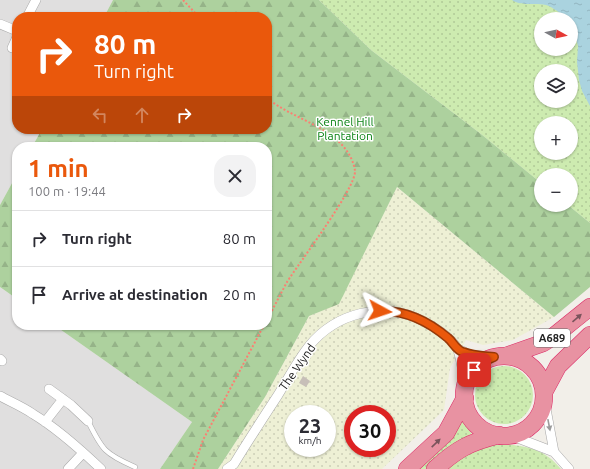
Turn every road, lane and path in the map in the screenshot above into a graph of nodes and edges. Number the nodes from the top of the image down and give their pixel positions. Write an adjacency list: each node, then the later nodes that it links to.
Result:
1 (36, 0): 3 (street)
2 (183, 0): 4 (path)
3 (30, 12)
4 (194, 12)
5 (0, 24): 6 (street)
6 (12, 29)
7 (272, 101): 9 (path)
8 (590, 306): 13 (highway, A689, one-way to 8)
9 (272, 311)
10 (261, 330): 27 (path)
11 (590, 335): 16 (highway, A689)
12 (458, 349): 13 (street, The Wynd); 15 (street); 28 (street, The Wynd)
13 (500, 357): 15 (highway); 16 (highway)
14 (49, 389): 18 (street)
15 (465, 395): 21 (highway); 29 (highway, one-way to 15)
16 (544, 395): 21 (highway); 22 (street, one-way to 22)
17 (0, 396): 20 (street)
18 (62, 399): 19 (street); 20 (street)
19 (88, 421): 24 (lane)
20 (45, 422): 23 (street)
21 (504, 435): 22 (street); 30 (highway)
22 (554, 452): 31 (street)
23 (84, 453): 25 (street); 26 (street)
24 (135, 467)
25 (68, 469)
26 (101, 469)
27 (193, 469)
28 (227, 469)
29 (407, 469)
30 (435, 469)
31 (569, 469)

